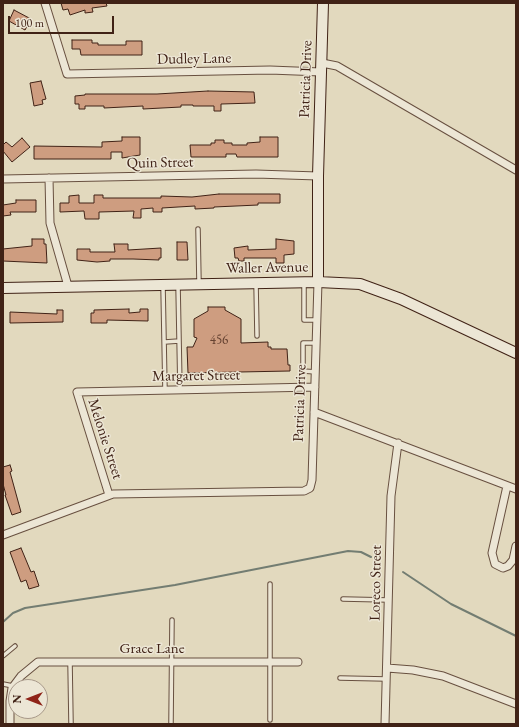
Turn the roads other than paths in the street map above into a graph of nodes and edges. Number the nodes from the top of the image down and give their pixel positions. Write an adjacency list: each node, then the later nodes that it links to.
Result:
1 (45, 3): 3 (street, Dudley Lane)
2 (323, 3): 3 (street, Patricia Drive)
3 (322, 68): 4 (street, Dudley Lane); 5 (street, Patricia Drive)
4 (516, 170)
5 (318, 176): 6 (street, Quin Street); 10 (street, Patricia Drive)
6 (49, 178): 7 (street, Quin Street); 15 (street)
7 (3, 180)
8 (198, 229): 14 (lane)
9 (304, 282): 10 (street, Waller Avenue); 11 (street, Waller Avenue); 17 (lane)
10 (318, 282): 17 (street, Patricia Drive); 22 (street, Waller Avenue)
11 (256, 283): 14 (street, Waller Avenue); 18 (lane)
12 (163, 284): 13 (street, Waller Avenue); 15 (street, Waller Avenue); 20 (lane)
13 (178, 284): 14 (street, Waller Avenue); 19 (lane)
14 (199, 284)
15 (68, 286): 16 (street, Waller Avenue)
16 (3, 288)
17 (317, 320): 21 (street, Patricia Drive)
18 (257, 336)
19 (179, 341): 20 (lane); 26 (lane)
20 (164, 342): 25 (lane)
21 (316, 343): 23 (street, Patricia Drive); 23 (lane)
22 (516, 353)
23 (316, 372): 24 (street, Patricia Drive)
24 (315, 387): 26 (street, Margaret Street); 28 (street, Patricia Drive)
25 (166, 390): 26 (street, Margaret Street); 27 (street, Margaret Street)
26 (180, 390)
27 (77, 392): 32 (street, Melonie Street)
28 (314, 412): 29 (street); 32 (street, Patricia Drive)
29 (398, 443): 30 (street); 37 (street, Loreco Street)
30 (507, 486): 31 (street); 34 (street)
31 (516, 489)
32 (109, 495): 33 (street, Patricia Drive)
33 (3, 534)
34 (516, 546)
35 (270, 584): 43 (lane)
36 (343, 598): 37 (lane)
37 (388, 600): 45 (street, Loreco Street)
38 (172, 620): 42 (lane)
39 (15, 646): 40 (lane)
40 (3, 656)
41 (70, 661): 42 (street, Grace Lane); 47 (street, Grace Lane); 51 (lane)
42 (171, 662): 43 (street, Grace Lane); 52 (lane)
43 (270, 662): 44 (street, Grace Lane); 50 (lane)
44 (298, 662)
45 (386, 668): 48 (street, Loreco Street); 49 (street)
46 (340, 678): 48 (lane)
47 (19, 679)
48 (386, 679): 53 (street, Loreco Street)
49 (516, 704)
50 (270, 720)
51 (71, 723)
52 (171, 723)
53 (385, 724)

